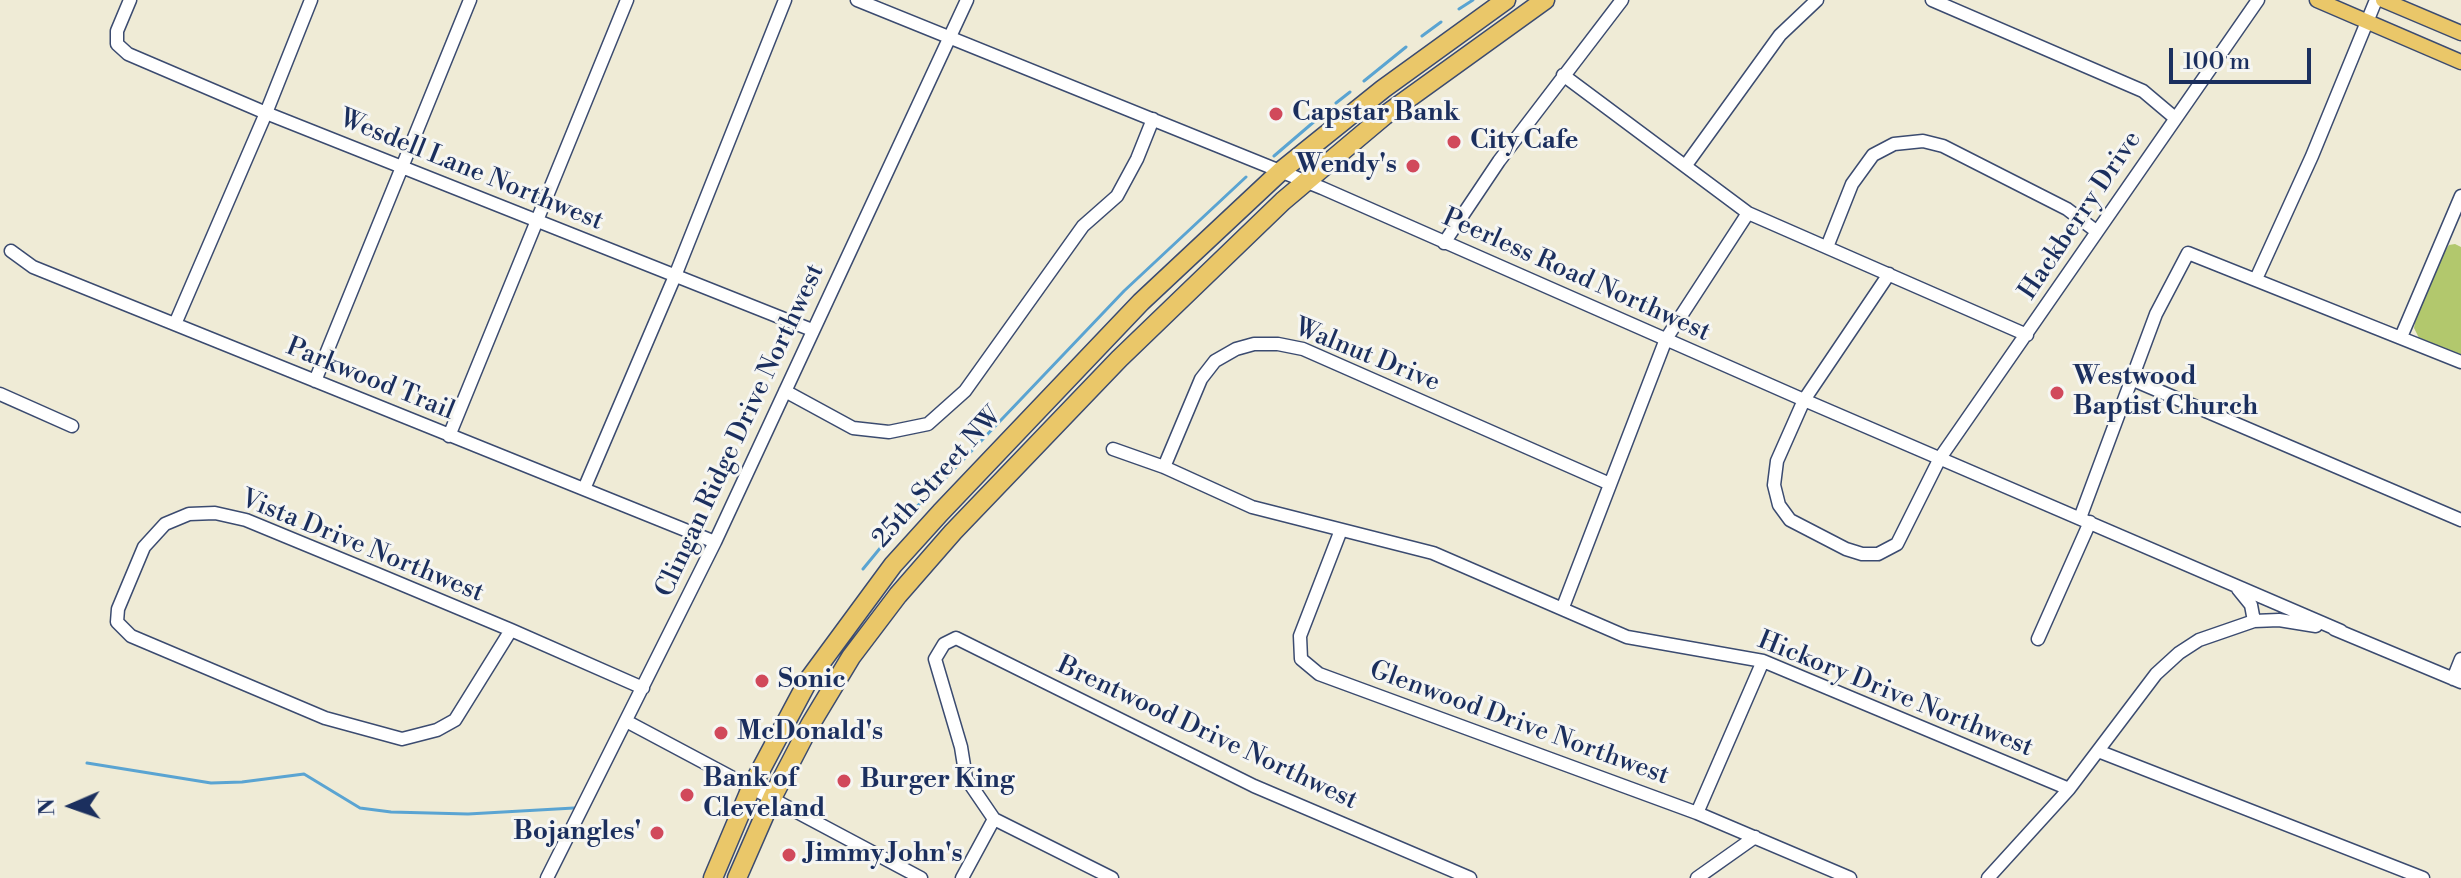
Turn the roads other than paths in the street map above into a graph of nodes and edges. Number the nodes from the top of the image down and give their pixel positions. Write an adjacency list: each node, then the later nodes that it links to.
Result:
1 (130, 0): 22 (street, Wesdell Lane Northwest)
2 (311, 0): 22 (street)
3 (470, 0): 26 (street)
4 (627, 0): 31 (street)
5 (785, 0): 37 (street)
6 (857, 0): 19 (street, Peerless Road Northwest)
7 (967, 0): 19 (street, Clingan Ridge Drive Northwest)
8 (1506, 0): 27 (highway, 25th Street NW)
9 (1545, 0): 28 (highway, 25th Street NW)
10 (1622, 0): 21 (street)
11 (1817, 0): 25 (street)
12 (1932, 0): 23 (street)
13 (2258, 0): 23 (street, Hackberry Drive)
14 (2317, 0): 17 (main road)
15 (2376, 0): 17 (street)
16 (2383, 0): 18 (main road)
17 (2367, 21): 20 (main road); 38 (street)
18 (2461, 33)
19 (948, 37): 24 (street, Peerless Road Northwest); 40 (street, Clingan Ridge Drive Northwest)
20 (2461, 62)
21 (1563, 75): 25 (street); 33 (street)
22 (266, 113): 26 (street, Wesdell Lane Northwest); 39 (street)
23 (2175, 118): 32 (street, Hackberry Drive)
24 (1153, 119): 27 (street, Peerless Road Northwest); 47 (street)
25 (1686, 165): 30 (street)
26 (404, 167): 31 (street, Wesdell Lane Northwest); 46 (street)
27 (1281, 171): 28 (street, Peerless Road Northwest); 74 (highway, 25th Street NW)
28 (1307, 182): 33 (street, Peerless Road Northwest); 76 (highway, 25th Street NW)
29 (2461, 196): 42 (street)
30 (1748, 213): 34 (street); 43 (street)
31 (538, 221): 37 (street, Wesdell Lane Northwest); 51 (street)
32 (2096, 231): 34 (street); 41 (street, Hackberry Drive)
33 (1444, 243): 43 (street, Peerless Road Northwest)
34 (1827, 247): 36 (street)
35 (11, 251): 39 (street, Parkwood Trail)
36 (1889, 274): 41 (street); 49 (street, Hackberry Drive)
37 (675, 276): 40 (street, Wesdell Lane Northwest); 56 (street)
38 (2256, 279): 42 (street); 45 (street)
39 (175, 324): 46 (street, Parkwood Trail)
40 (812, 330): 47 (street, Clingan Ridge Drive Northwest)
41 (2027, 335): 53 (street, Hackberry Drive)
42 (2401, 337): 44 (street)
43 (1666, 339): 49 (street, Peerless Road Northwest); 55 (street)
44 (2461, 362)
45 (2131, 379): 57 (street); 58 (street)
46 (315, 381): 51 (street, Parkwood Trail)
47 (785, 391): 60 (street, Clingan Ridge Drive Northwest)
48 (0, 394): 50 (street)
49 (1804, 400): 53 (street, Peerless Road Northwest); 53 (street, Hackberry Drive)
50 (72, 426)
51 (449, 436): 56 (street, Parkwood Trail)
52 (1113, 449): 54 (street, Hickory Drive Northwest)
53 (1940, 458): 57 (street, Peerless Road Northwest)
54 (1164, 467): 55 (street, Walnut Drive); 59 (street, Hickory Drive Northwest)
55 (1610, 484): 63 (street)
56 (584, 489): 60 (street, Parkwood Trail)
57 (2085, 520): 61 (street, Peerless Road Northwest); 67 (street)
58 (2461, 520)
59 (1341, 530): 63 (street, Hickory Drive Northwest); 77 (street, Glenwood Drive Northwest)
60 (715, 542): 71 (street, Clingan Ridge Drive Northwest)
61 (2234, 585): 62 (street, Peerless Road Northwest); 64 (street)
62 (2261, 596): 64 (street); 66 (street, Peerless Road Northwest)
63 (1563, 607): 69 (street, Hickory Drive Northwest)
64 (2254, 621): 66 (street); 73 (street)
65 (511, 630): 65 (street, Vista Drive Northwest); 71 (street, Vista Drive Northwest)
66 (2341, 631): 70 (street)
67 (2038, 639)
68 (2461, 659): 70 (street)
69 (1763, 661): 75 (street, Hickory Drive Northwest); 77 (street)
70 (2457, 680)
71 (643, 688): 72 (street, Clingan Ridge Drive Northwest)
72 (626, 721): 74 (street); 80 (street, Clingan Ridge Drive Northwest)
73 (2098, 751): 75 (street); 90 (street)
74 (751, 788): 76 (street); 81 (highway, 25th Street NW)
75 (2069, 789): 89 (street)
76 (772, 798): 82 (highway, 25th Street NW); 83 (street)
77 (1697, 813): 79 (street, Glenwood Drive Northwest)
78 (994, 819): 84 (street); 85 (street); 86 (street, Brentwood Drive Northwest)
79 (1755, 837): 87 (street); 88 (street, Glenwood Drive Northwest)
80 (547, 878)
81 (713, 878)
82 (737, 878)
83 (921, 878)
84 (962, 878)
85 (1112, 878)
86 (1470, 878)
87 (1697, 878)
88 (1850, 878)
89 (1988, 878)
90 (2423, 878)

